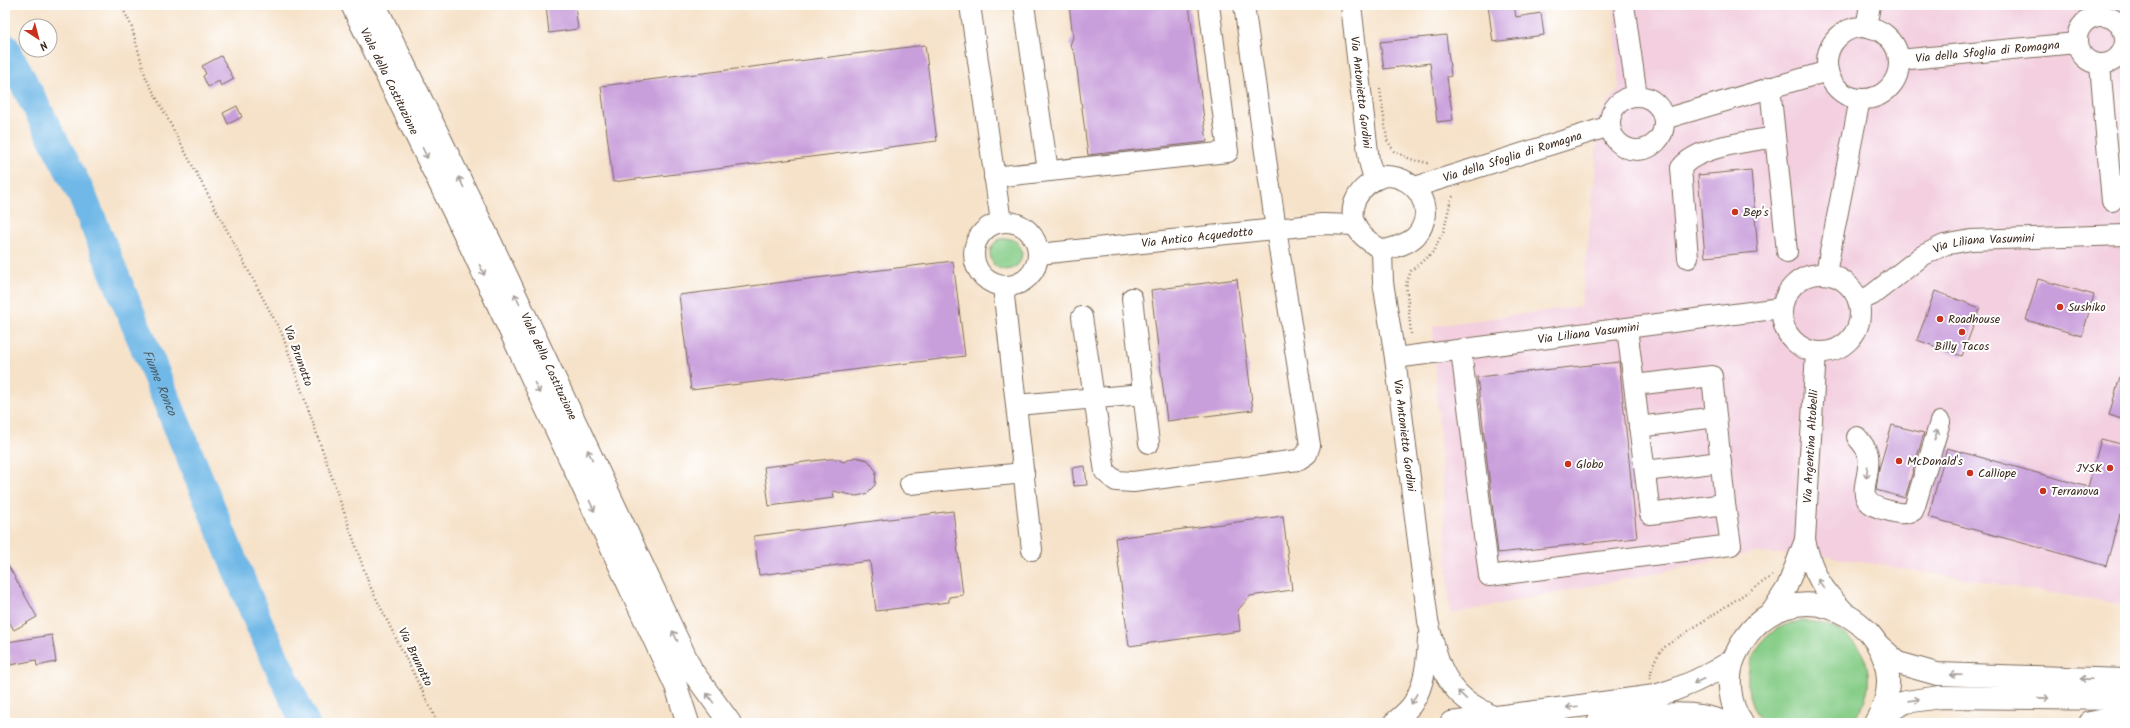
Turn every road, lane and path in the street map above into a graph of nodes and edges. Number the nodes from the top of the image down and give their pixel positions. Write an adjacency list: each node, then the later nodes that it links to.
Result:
1 (121, 5): 73 (path, Via Brunotto)
2 (352, 5): 74 (main road, Viale della Costituzione, one-way to 74)
3 (375, 5): 75 (main road, Viale della Costituzione, one-way to 3)
4 (970, 5): 25 (street)
5 (1024, 5): 24 (street)
6 (1209, 5): 24 (street)
7 (1244, 5): 31 (street)
8 (1351, 5): 26 (street, Via Antonietta Gordini)
9 (1624, 5): 19 (street)
10 (1870, 5): 12 (street)
11 (2102, 10): 13 (street); 14 (street)
12 (1866, 28): 15 (street); 17 (street)
13 (2125, 36): 16 (street)
14 (2076, 43): 15 (street, Via della Sfoglia di Romagna); 16 (street)
15 (1899, 60): 20 (street)
16 (2100, 65): 28 (street)
17 (1828, 71): 18 (street); 20 (street)
18 (1770, 88): 21 (street); 23 (street)
19 (1637, 96): 21 (street); 22 (street)
20 (1860, 99): 37 (street)
21 (1664, 119): 22 (street)
22 (1610, 126): 27 (street, Via della Sfoglia di Romagna)
23 (1775, 137): 34 (street); 36 (street)
24 (1048, 171): 25 (street)
25 (994, 177): 29 (street)
26 (1374, 179): 27 (street); 30 (street)
27 (1415, 186): 33 (street)
28 (2112, 201)
29 (1001, 222): 35 (street); 38 (street)
30 (1356, 225): 31 (street, Via Antico Acquedotto); 33 (street)
31 (1276, 229): 35 (street, Via Antico Acquedotto); 49 (street)
32 (2125, 235): 40 (street, Via Liliana Vasumini)
33 (1382, 250): 46 (street, Via Antonietta Gordini)
34 (1787, 252)
35 (1039, 254): 38 (street)
36 (1688, 258)
37 (1826, 273): 40 (street); 41 (street)
38 (1003, 287): 50 (street)
39 (1132, 298): 48 (street)
40 (1859, 301): 45 (street)
41 (1781, 308): 43 (street, Via Liliana Vasumini); 45 (street)
42 (1082, 317): 49 (street)
43 (1627, 328): 44 (street, Via Liliana Vasumini); 47 (street)
44 (1461, 350): 46 (street, Via Liliana Vasumini); 60 (street)
45 (1816, 352): 61 (street, Via Argentina Altobelli)
46 (1395, 358): 65 (street, Via Antonietta Gordini)
47 (1634, 385): 51 (street); 53 (street)
48 (1143, 394): 49 (street); 55 (street)
49 (1094, 398): 50 (street)
50 (1016, 405): 58 (street)
51 (1716, 417): 53 (street); 56 (street)
52 (1940, 422): 54 (street, one-way to 52)
53 (1639, 427): 57 (street)
54 (1857, 437)
55 (1149, 442)
56 (1721, 462): 57 (street); 60 (street)
57 (1645, 471): 60 (street)
58 (1024, 474): 59 (street); 62 (street)
59 (910, 484)
60 (1725, 504)
61 (1805, 540): 63 (street, Via Argentina Altobelli, one-way to 61); 64 (street, Via Argentina Altobelli)
62 (1032, 550)
63 (1846, 613): 64 (main road); 66 (main road)
64 (1770, 614): 67 (main road)
65 (1428, 621): 71 (street, Via Antonietta Gordini, one-way to 65); 76 (street, Via Antonietta Gordini, one-way to 76)
66 (1878, 645): 68 (main road, one-way to 66); 72 (main road)
67 (1732, 661): 71 (main road, one-way to 71); 80 (main road)
68 (2125, 680)
69 (2125, 699): 72 (main road, one-way to 69)
70 (2125, 716): 81 (main road)
71 (1494, 717): 77 (main road)
72 (1877, 720)
73 (438, 723)
74 (688, 723)
75 (730, 723)
76 (1394, 723)
77 (1451, 723)
78 (1598, 723): 79 (main road)
79 (1725, 723)
80 (1742, 723)
81 (2090, 723)

